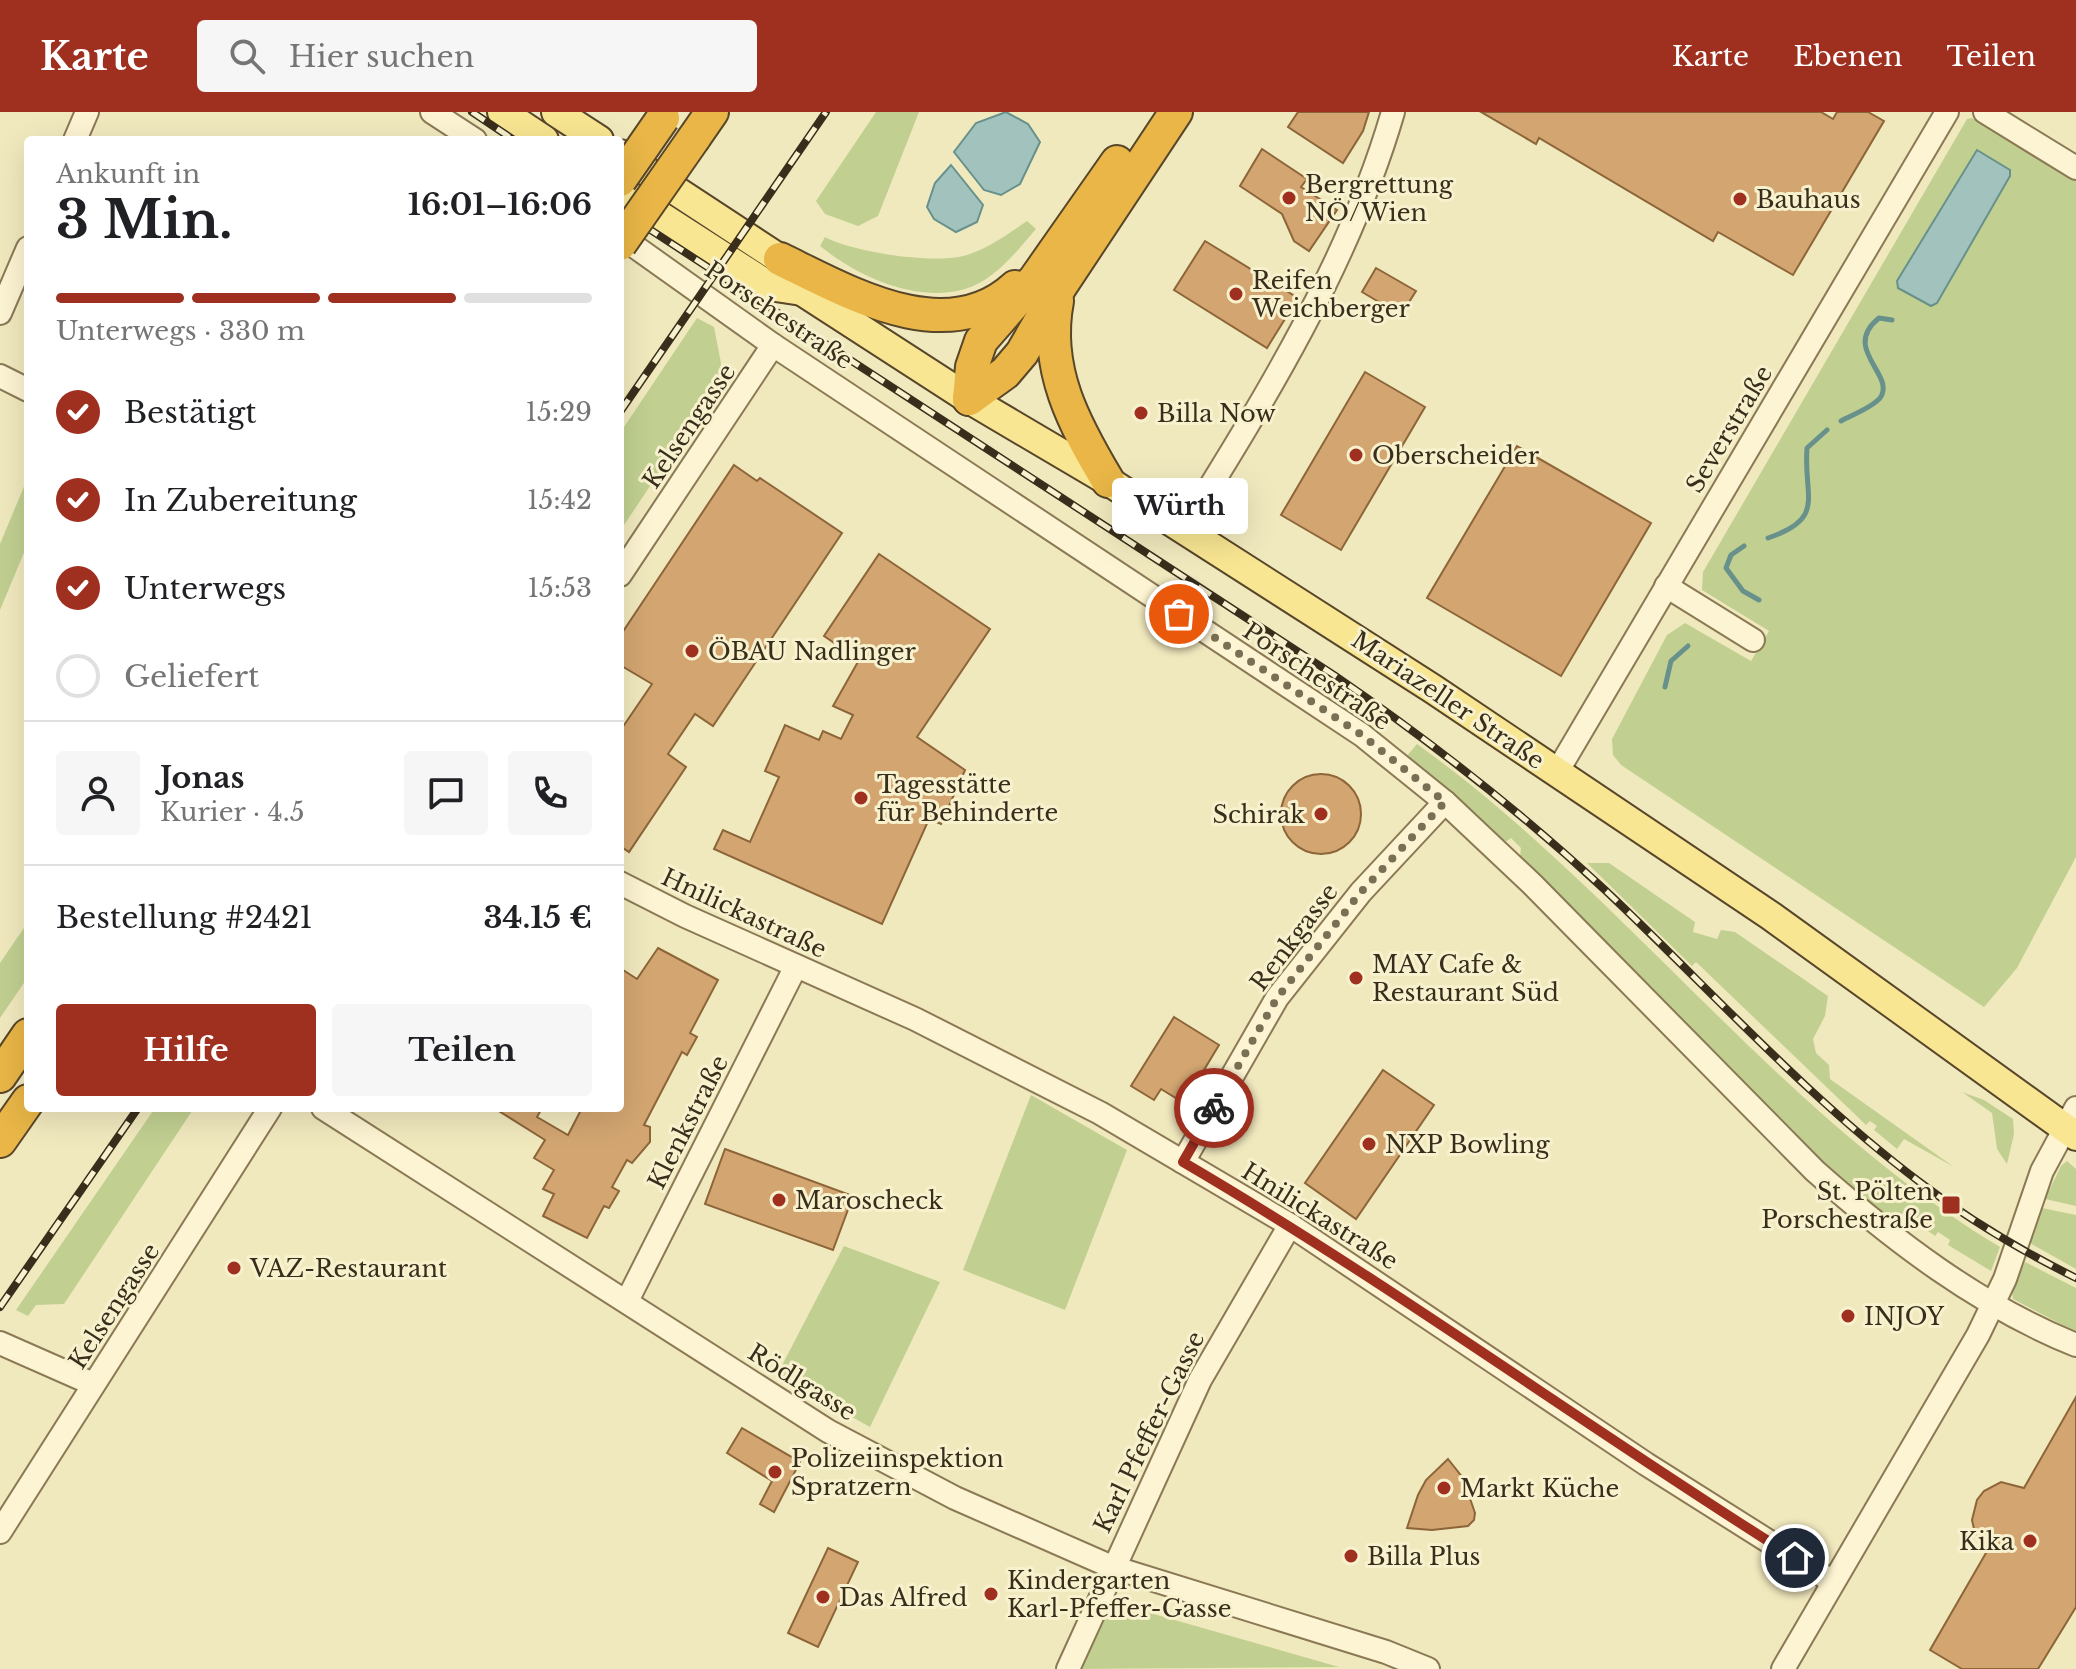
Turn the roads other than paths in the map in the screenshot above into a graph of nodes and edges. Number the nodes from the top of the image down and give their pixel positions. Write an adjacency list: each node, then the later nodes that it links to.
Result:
1 (87, 112): 12 (street)
2 (432, 112): 13 (street)
3 (502, 112): 14 (main road)
4 (556, 112): 15 (main road)
5 (712, 112): 20 (highway, bridge)
6 (1153, 112): 22 (highway)
7 (1176, 112): 25 (highway)
8 (1393, 112): 33 (street)
9 (1947, 112): 35 (street, Severstraße)
10 (1985, 112): 17 (street)
11 (665, 115): 18 (highway, bridge)
12 (77, 136)
13 (469, 136)
14 (538, 136)
15 (593, 136)
16 (624, 157): 24 (main road, Mariazeller Straße)
17 (2076, 168)
18 (624, 174)
19 (624, 193): 26 (main road, Mariazeller Straße)
20 (624, 238)
21 (624, 239): 28 (street, Porschestraße)
22 (1055, 249): 24 (highway); 31 (highway)
23 (24, 257): 27 (street)
24 (780, 259): 26 (main road, Mariazeller Straße)
25 (1060, 287): 31 (highway); 32 (highway)
26 (802, 291): 31 (main road, Mariazeller Straße)
27 (0, 313)
28 (773, 345): 34 (street, Kelsengasse); 38 (street, Porschestraße)
29 (0, 376): 30 (street)
30 (24, 388)
31 (969, 399): 32 (main road, Mariazeller Straße)
32 (1108, 481): 33 (main road, Mariazeller Straße)
33 (1184, 529): 37 (main road, Mariazeller Straße)
34 (624, 569)
35 (1666, 586): 36 (street); 37 (street, Severstraße)
36 (1753, 640)
37 (1557, 772): 46 (main road, Mariazeller Straße)
38 (1445, 802): 48 (street, Renkgasse); 51 (street, Porschestraße)
39 (624, 885): 40 (street, Hnilickastraße)
40 (796, 966): 48 (street, Hnilickastraße); 50 (street, Klenkstraße)
41 (24, 1041): 42 (highway)
42 (0, 1076)
43 (24, 1107): 47 (highway)
44 (267, 1112): 54 (street, Kelsengasse)
45 (329, 1112): 50 (street, Rödlgasse)
46 (2072, 1123): 51 (street)
47 (0, 1141)
48 (1183, 1162): 49 (street, Hnilickastraße)
49 (1290, 1225): 56 (street, Karl Pfeffer-Gasse); 57 (street, Hnilickastraße)
50 (627, 1301): 56 (street, Rödlgasse)
51 (1994, 1304): 53 (street, Porschestraße); 57 (street)
52 (0, 1343): 54 (street)
53 (2076, 1345)
54 (93, 1384): 55 (street, Kelsengasse)
55 (0, 1532)
56 (1112, 1567): 58 (street, Karl Pfeffer-Gasse); 59 (street, Rödlgasse)
57 (1833, 1582): 60 (street)
58 (1068, 1669)
59 (1428, 1669)
60 (1783, 1669)

